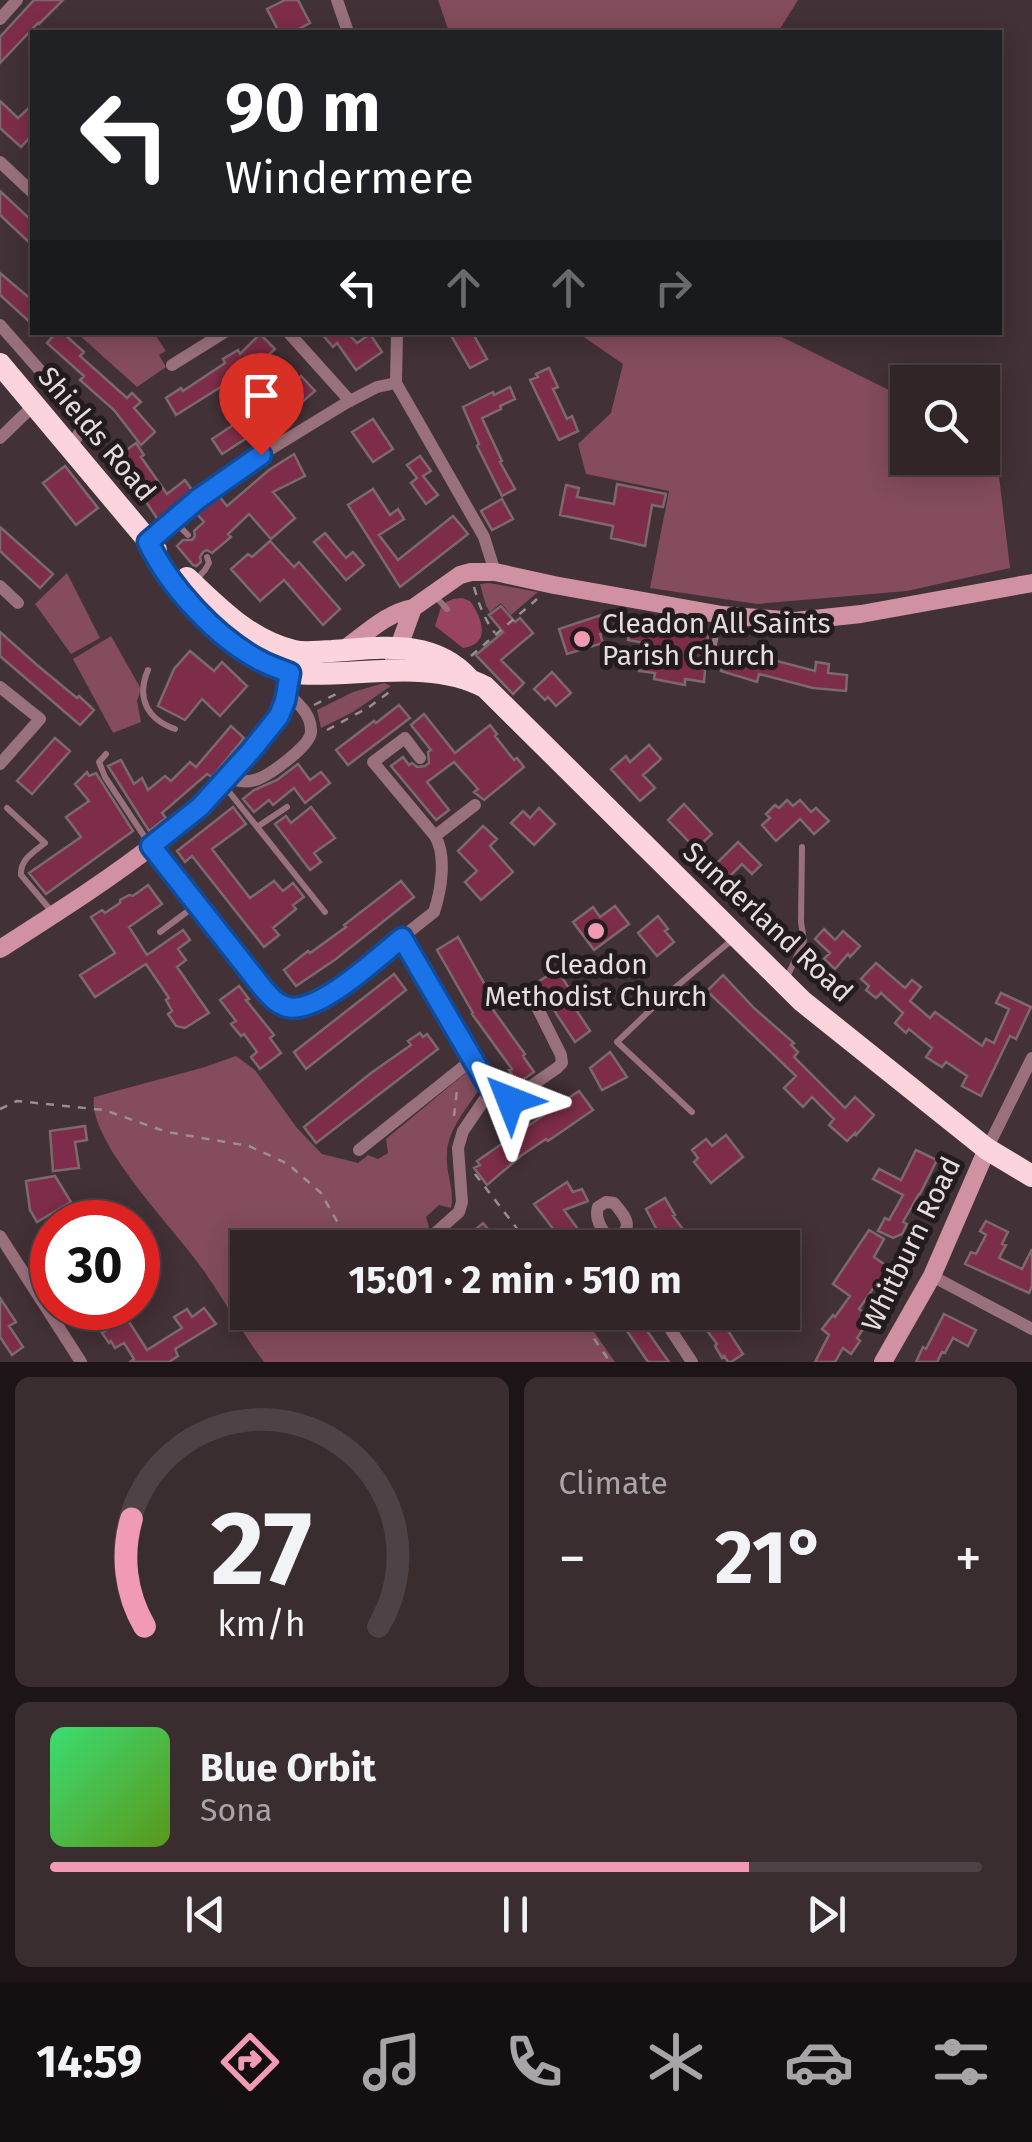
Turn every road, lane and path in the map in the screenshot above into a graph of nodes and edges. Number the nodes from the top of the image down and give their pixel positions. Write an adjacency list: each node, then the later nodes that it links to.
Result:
1 (18, 0): 3 (street)
2 (337, 0): 4 (street)
3 (0, 19)
4 (347, 30)
5 (0, 162): 7 (street)
6 (30, 170): 7 (street)
7 (20, 181): 8 (street)
8 (30, 190)
9 (0, 325): 19 (street)
10 (220, 335): 14 (street)
11 (291, 335): 16 (street)
12 (397, 335): 15 (street)
13 (0, 364): 17 (highway, Shields Road)
14 (172, 364)
15 (396, 384): 16 (street); 25 (street)
16 (350, 401): 20 (street)
17 (34, 405): 18 (street); 19 (highway, Shields Road)
18 (0, 438)
19 (70, 448): 22 (highway, Shields Road)
20 (173, 520): 21 (lane); 22 (street)
21 (188, 535)
22 (148, 542): 29 (highway, Shields Road)
23 (207, 557): 29 (lane)
24 (471, 572): 25 (street); 30 (street); 35 (path)
25 (495, 572): 27 (street)
26 (1032, 583): 34 (street)
27 (554, 585): 34 (street); 35 (path)
28 (0, 586): 31 (street)
29 (187, 588): 41 (highway, Shields Road)
30 (434, 594): 32 (street); 33 (lane)
31 (18, 603)
32 (413, 608): 36 (street); 37 (street)
33 (447, 608)
34 (722, 616): 38 (lane)
35 (496, 634): 42 (path)
36 (399, 646): 37 (highway, Shields Road); 40 (street); 42 (highway, Shields Road)
37 (343, 650): 41 (highway, Shields Road)
38 (712, 660)
39 (148, 670): 44 (lane)
40 (402, 671): 41 (highway, Shields Road); 42 (highway, Shields Road); 45 (path)
41 (292, 673): 45 (street); 49 (street)
42 (471, 678): 61 (highway, Sunderland Road)
43 (0, 687): 48 (street)
44 (174, 729)
45 (311, 734): 49 (street)
46 (106, 754): 55 (lane)
47 (420, 758): 54 (street)
48 (0, 764)
49 (224, 780): 53 (lane); 55 (street)
50 (476, 805): 54 (street)
51 (287, 807): 53 (lane)
52 (7, 808): 59 (lane)
53 (257, 827): 58 (lane)
54 (435, 836): 62 (street)
55 (151, 846): 57 (street); 59 (street)
56 (802, 847): 64 (lane)
57 (197, 904): 60 (lane); 62 (street)
58 (326, 912)
59 (56, 913): 63 (street)
60 (160, 932)
61 (736, 936): 64 (highway, Sunderland Road); 70 (lane)
62 (402, 938): 67 (street)
63 (0, 949)
64 (784, 982): 73 (highway, Sunderland Road)
65 (534, 1003): 68 (street)
66 (1032, 1058): 73 (street)
67 (467, 1064): 68 (street); 71 (street); 72 (path)
68 (491, 1090): 72 (street)
69 (0, 1109): 76 (path)
70 (692, 1112)
71 (369, 1148)
72 (459, 1149): 75 (street); 77 (path)
73 (987, 1149): 74 (highway, Sunderland Road); 79 (street, Whitburn Road)
74 (1032, 1176)
75 (437, 1226)
76 (342, 1230)
77 (519, 1230)
78 (0, 1236): 83 (street)
79 (932, 1276): 82 (street); 86 (street, Whitburn Road)
80 (588, 1330): 84 (path)
81 (671, 1330): 85 (street)
82 (1032, 1330)
83 (81, 1362)
84 (610, 1362)
85 (692, 1362)
86 (883, 1362)

